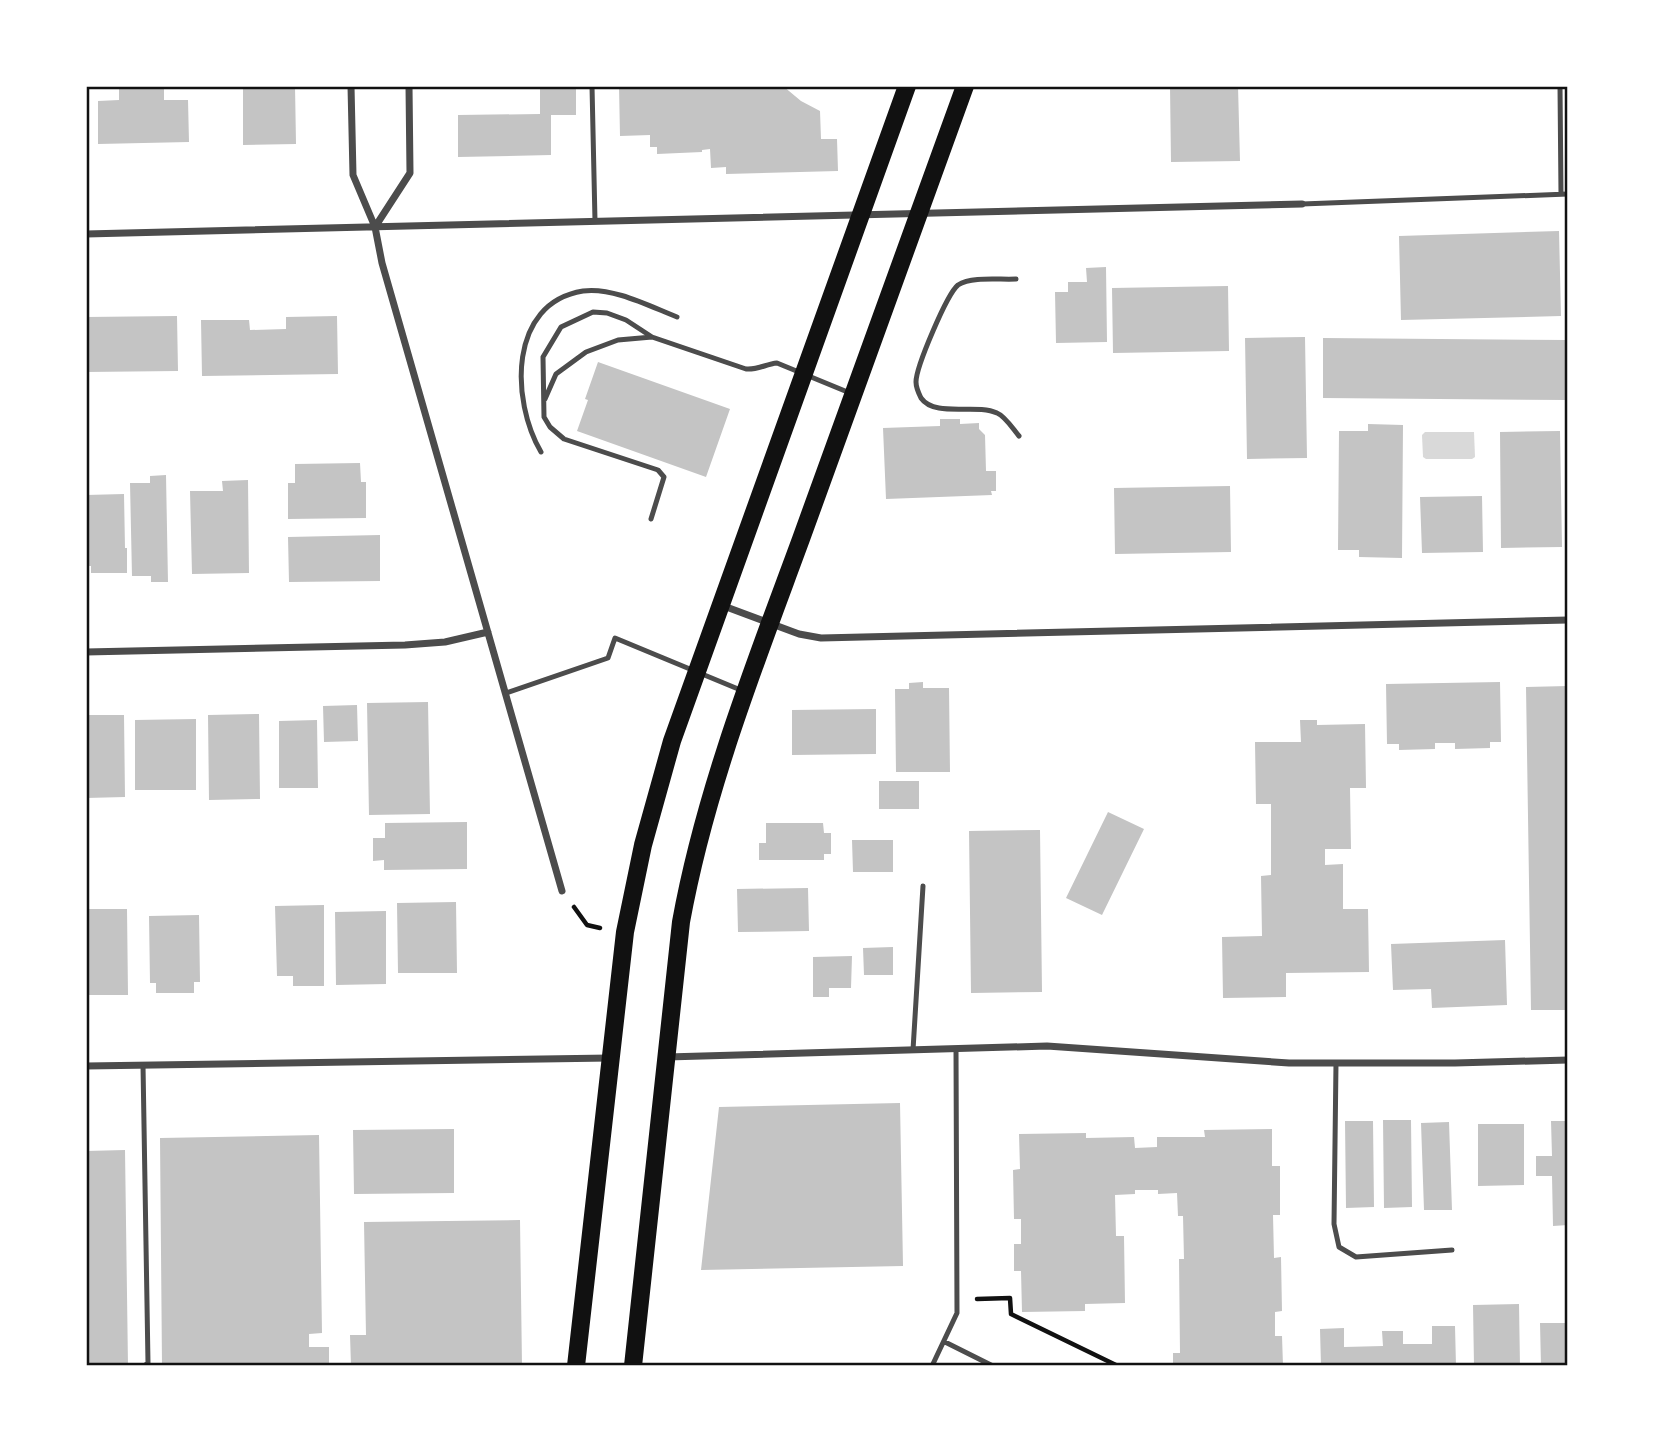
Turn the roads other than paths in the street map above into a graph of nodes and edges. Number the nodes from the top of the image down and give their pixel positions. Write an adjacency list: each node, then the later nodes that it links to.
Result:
1 (351, 86): 12 (street)
2 (409, 86): 12 (street)
3 (592, 86): 11 (lane)
4 (907, 86): 10 (main road)
5 (965, 86): 9 (main road)
6 (1560, 86): 7 (lane)
7 (1565, 194): 8 (lane)
8 (1302, 204): 9 (street)
9 (919, 213): 10 (street); 18 (main road)
10 (861, 215): 11 (street); 17 (main road)
11 (595, 221): 12 (street)
12 (375, 227): 13 (street); 26 (street)
13 (86, 233)
14 (1016, 279): 20 (lane)
15 (677, 317): 21 (lane)
16 (652, 337): 17 (lane); 19 (lane); 19 (lane)
17 (804, 374): 18 (lane); 23 (main road)
18 (854, 395): 25 (main road)
19 (543, 402): 22 (lane)
20 (1019, 436)
21 (541, 452)
22 (651, 519)
23 (721, 605): 25 (street); 28 (main road)
24 (1568, 620): 25 (street)
25 (770, 624): 29 (main road)
26 (488, 632): 27 (street); 30 (street)
27 (86, 652)
28 (697, 671): 29 (lane); 30 (lane); 36 (main road)
29 (746, 692): 35 (main road)
30 (506, 693): 32 (street)
31 (923, 886): 34 (lane)
32 (562, 891)
33 (956, 1049): 34 (street); 38 (street); 42 (lane)
34 (913, 1050): 35 (street)
35 (666, 1057): 45 (main road)
36 (610, 1058): 39 (street); 44 (main road)
37 (1568, 1060): 38 (street)
38 (1336, 1063): 41 (lane)
39 (143, 1065): 40 (street); 43 (lane)
40 (86, 1066)
41 (1452, 1250)
42 (945, 1342): 46 (lane); 47 (lane)
43 (144, 1366)
44 (576, 1366)
45 (633, 1366)
46 (932, 1366)
47 (993, 1366)

